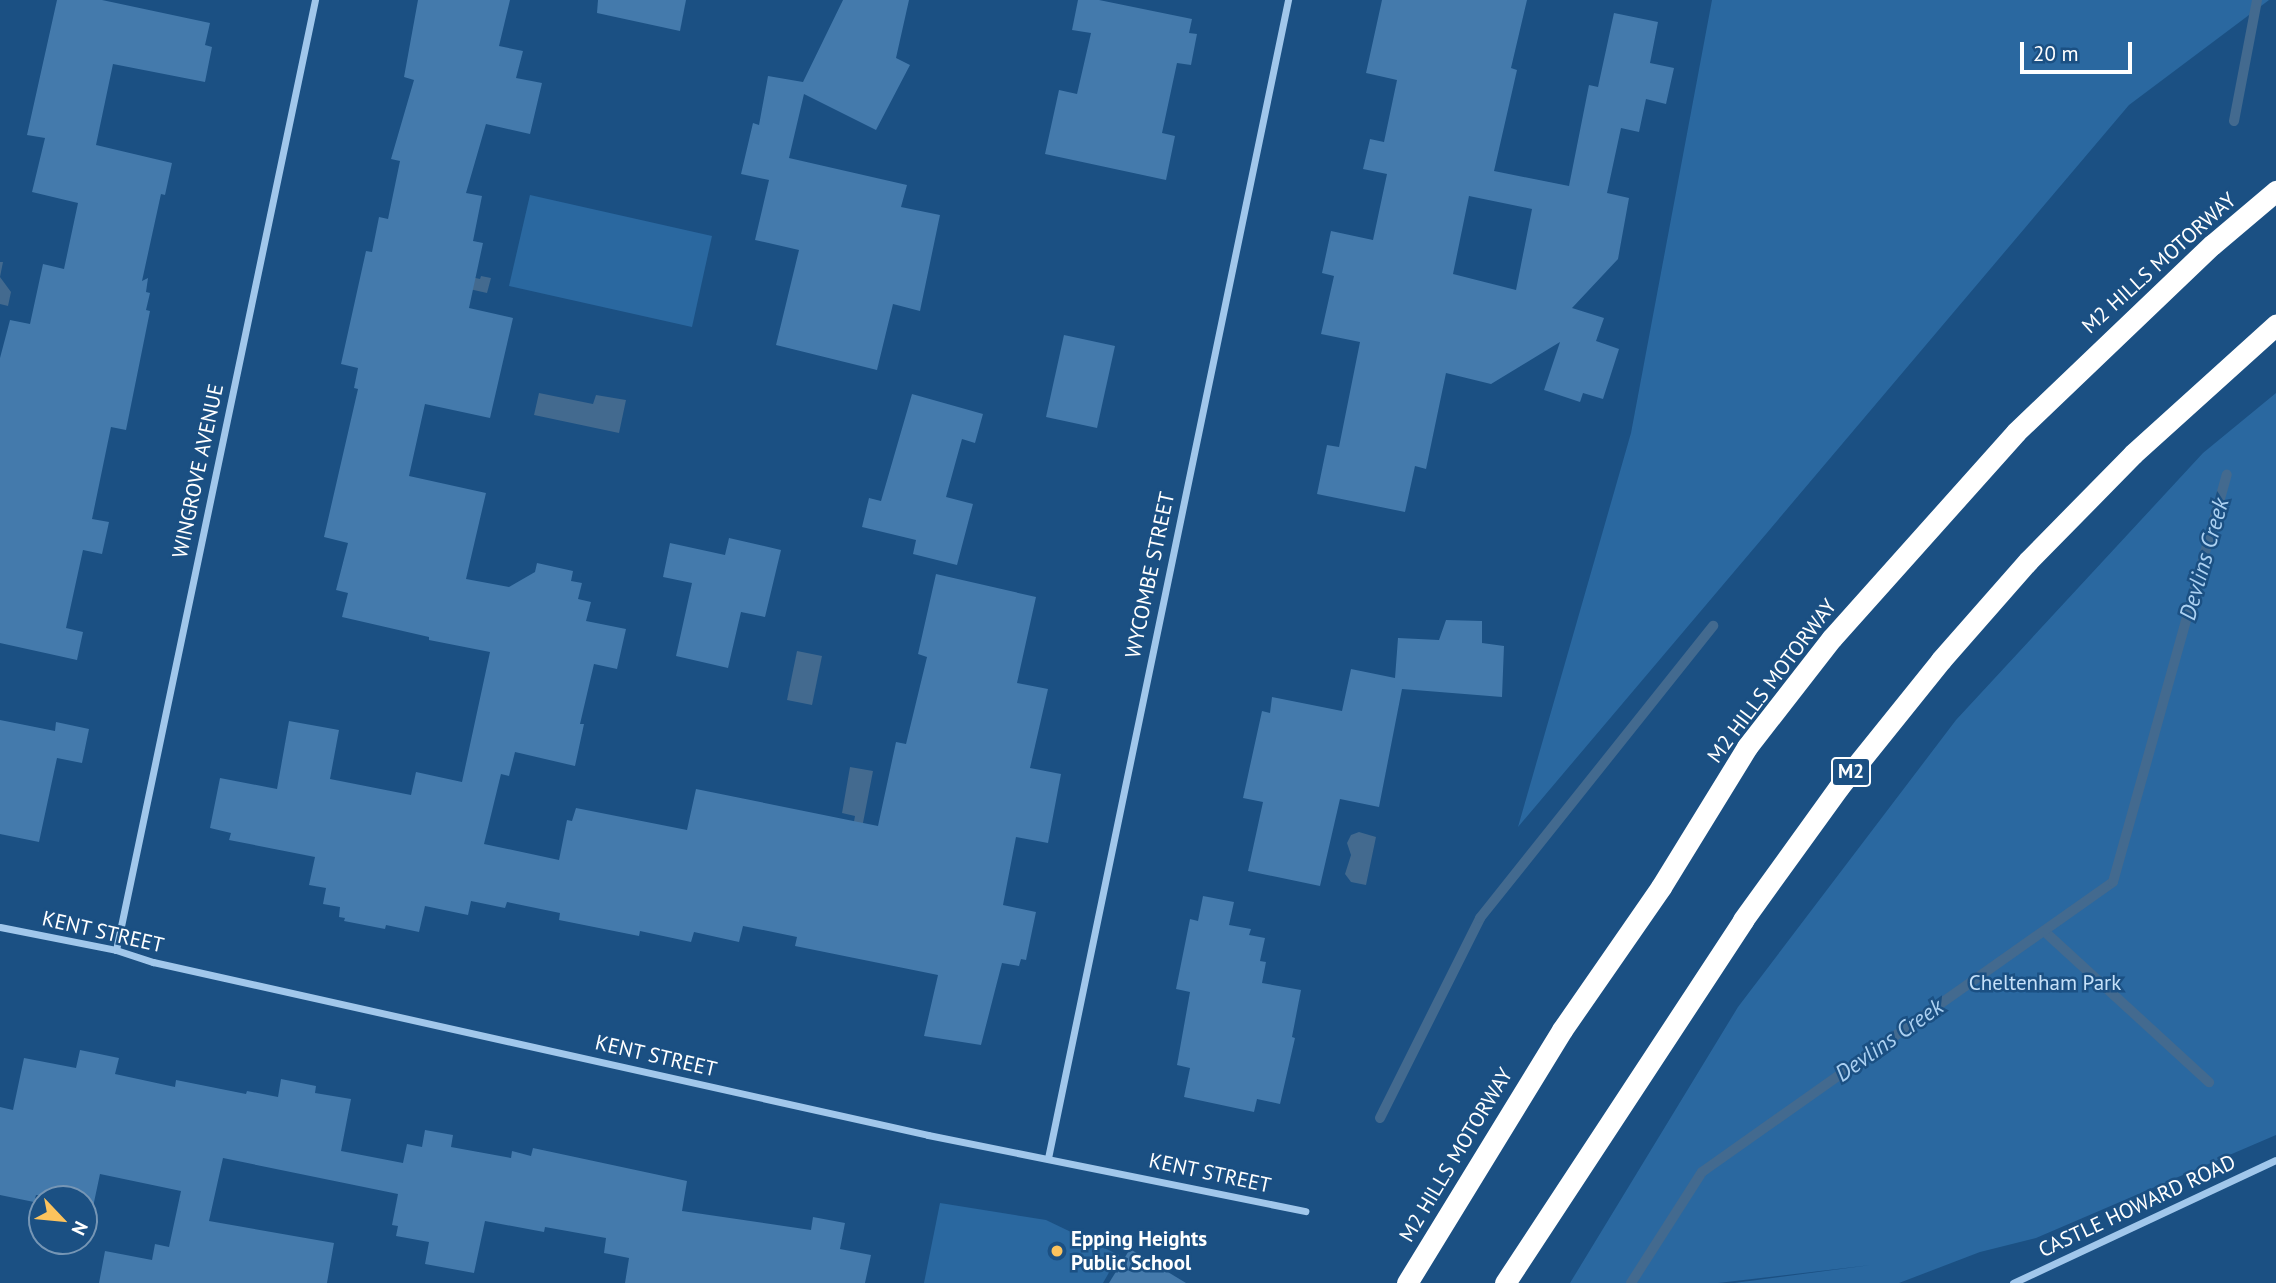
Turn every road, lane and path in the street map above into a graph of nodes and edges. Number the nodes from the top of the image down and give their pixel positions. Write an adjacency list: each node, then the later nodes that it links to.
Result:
1 (316, 0): 6 (street, WINGROVE AVENUE)
2 (1289, 0): 7 (street, WYCOMBE STREET)
3 (2276, 191): 10 (highway, M2 HILLS MOTORWAY)
4 (2276, 325): 11 (highway, M2)
5 (0, 927): 6 (street, KENT STREET)
6 (116, 950): 7 (street, KENT STREET)
7 (1048, 1158): 9 (street, KENT STREET)
8 (2276, 1160): 12 (street, CASTLE HOWARD ROAD)
9 (1305, 1211)
10 (1407, 1283)
11 (1505, 1283)
12 (2013, 1283)

